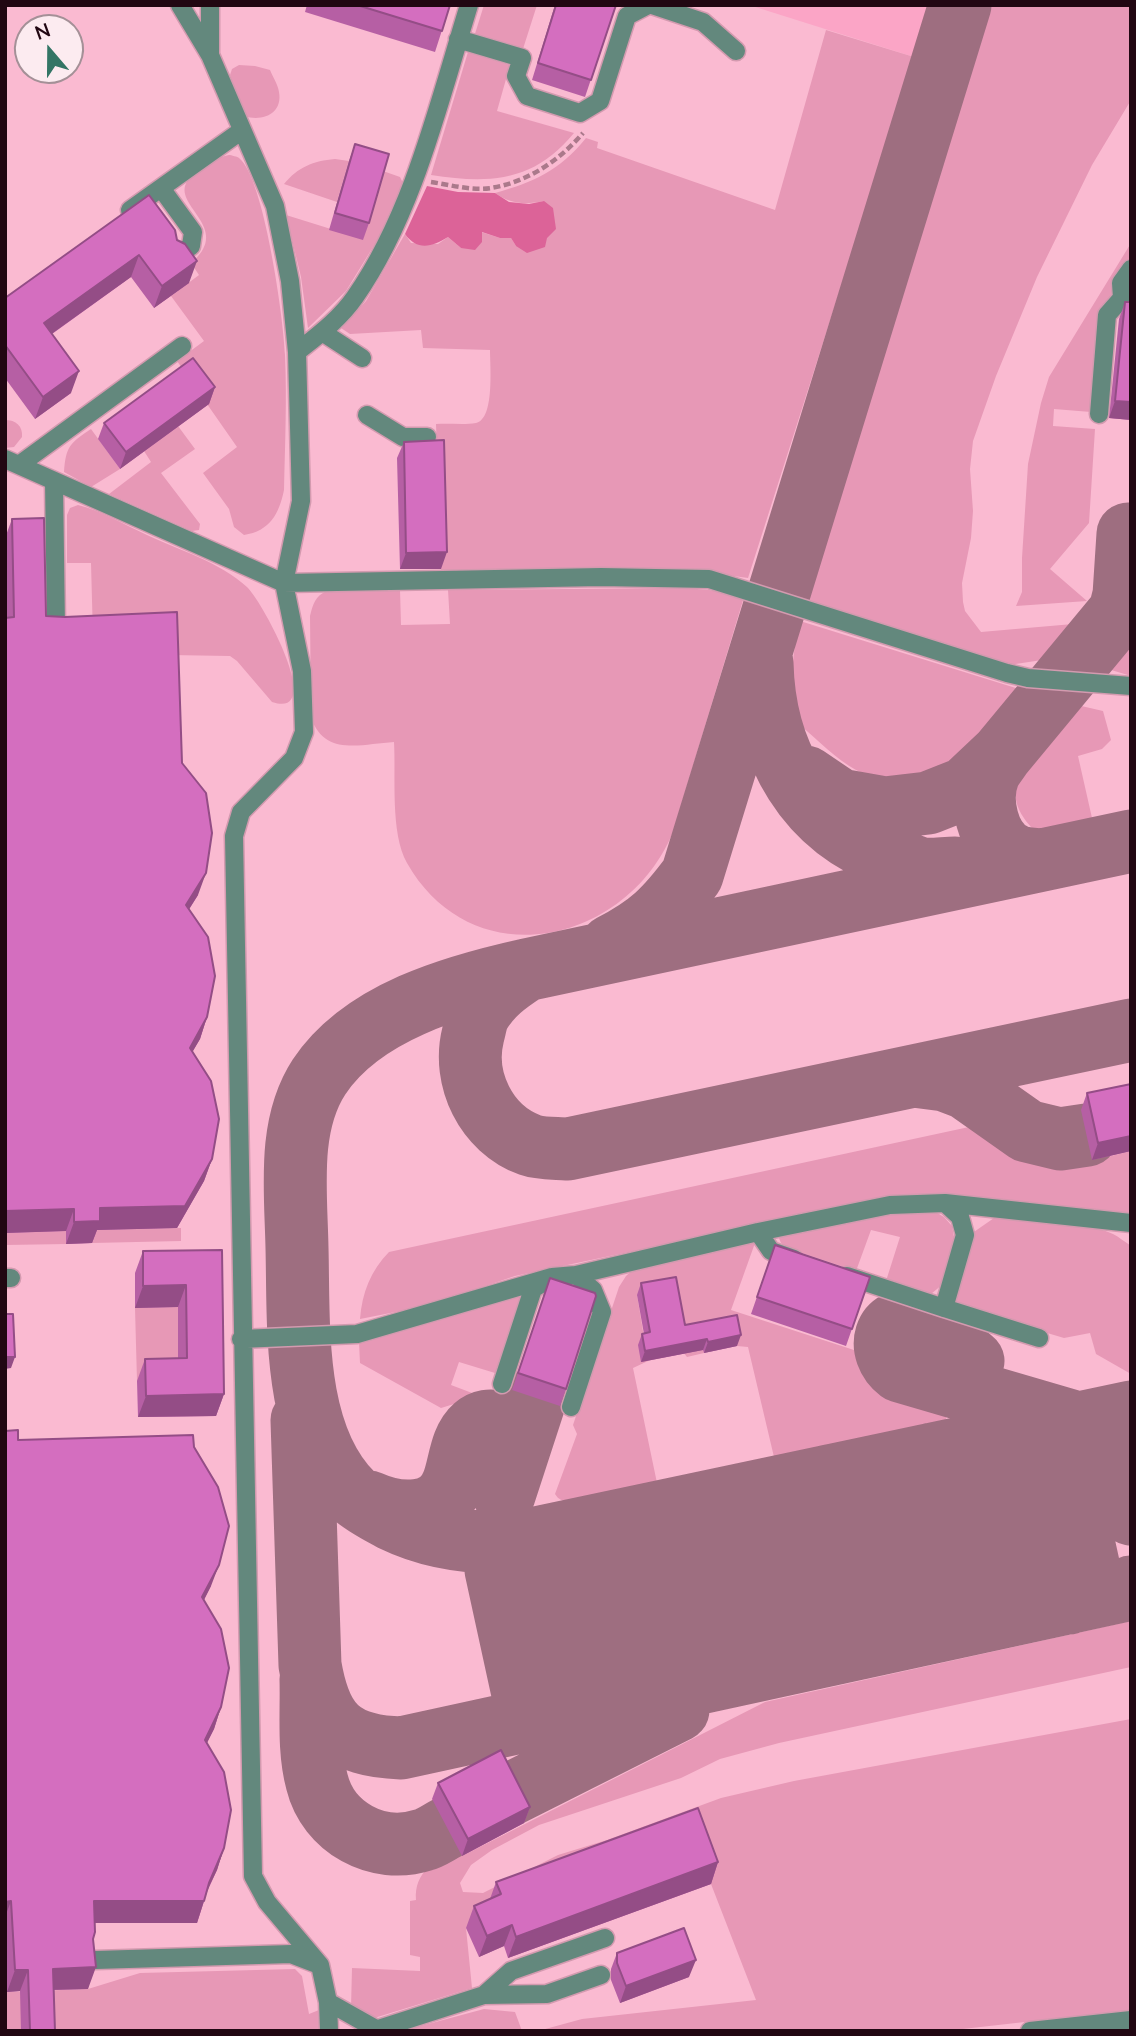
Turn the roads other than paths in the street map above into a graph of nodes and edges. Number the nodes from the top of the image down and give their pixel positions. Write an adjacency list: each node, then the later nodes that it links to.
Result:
1 (180, 5): 7 (lane)
2 (210, 5): 7 (lane)
3 (469, 5): 5 (lane)
4 (650, 5): 5 (lane); 6 (lane)
5 (458, 40): 14 (lane)
6 (736, 51)
7 (209, 55): 8 (lane)
8 (241, 131): 9 (lane); 16 (lane)
9 (161, 188): 10 (lane); 11 (lane)
10 (117, 220)
11 (178, 255)
12 (1131, 269): 13 (lane)
13 (1126, 297): 18 (lane)
14 (322, 332): 16 (lane); 17 (lane)
15 (182, 346): 21 (lane)
16 (297, 352): 23 (lane)
17 (362, 358)
18 (1099, 414)
19 (367, 415): 20 (lane)
20 (426, 437)
21 (12, 462): 22 (lane)
22 (54, 481): 23 (lane); 24 (lane)
23 (284, 583): 25 (lane); 37 (lane)
24 (56, 628)
25 (1131, 686)
26 (945, 1203): 27 (lane); 29 (lane); 35 (lane)
27 (1111, 1221): 28 (lane); 30 (lane)
28 (1131, 1223)
29 (758, 1231): 31 (lane); 33 (lane)
30 (1131, 1236)
31 (808, 1263)
32 (832, 1271): 35 (lane)
33 (576, 1275): 34 (lane); 39 (lane)
34 (552, 1277): 37 (lane); 38 (lane)
35 (944, 1308): 36 (lane)
36 (1039, 1338)
37 (242, 1339): 42 (lane)
38 (502, 1384)
39 (571, 1407)
40 (605, 1938): 44 (lane)
41 (96, 1960): 42 (lane)
42 (320, 1965): 45 (lane)
43 (601, 1975): 44 (lane)
44 (484, 1995): 47 (lane)
45 (328, 2002): 47 (lane); 48 (lane)
46 (1131, 2020): 49 (lane)
47 (374, 2030)
48 (329, 2031)
49 (1030, 2031)

